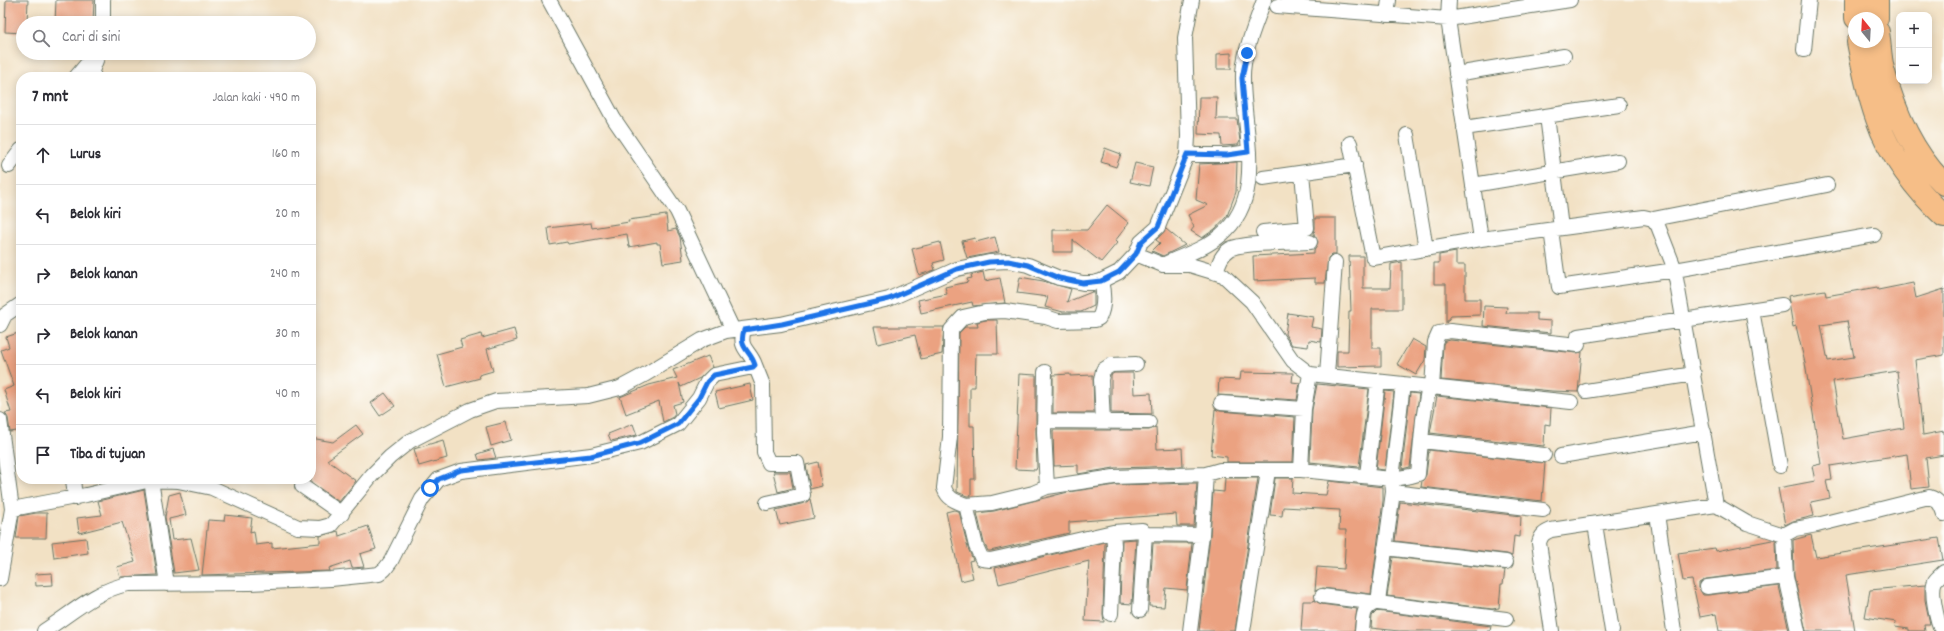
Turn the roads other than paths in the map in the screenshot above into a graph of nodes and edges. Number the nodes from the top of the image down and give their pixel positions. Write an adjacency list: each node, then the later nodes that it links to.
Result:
1 (103, 0): 16 (street)
2 (549, 0): 63 (street)
3 (1192, 0): 33 (street)
4 (1264, 0): 32 (street)
5 (1389, 0): 15 (street)
6 (1449, 0): 17 (street)
7 (1570, 0): 17 (street)
8 (1809, 0): 20 (street)
9 (1856, 0): 13 (highway)
10 (1878, 0): 14 (highway)
11 (1330, 5): 12 (street); 15 (street)
12 (1277, 6)
13 (1856, 12)
14 (1877, 12)
15 (1387, 14): 17 (street)
16 (103, 16)
17 (1448, 19): 26 (street)
18 (1859, 48): 44 (highway)
19 (1880, 48): 41 (highway)
20 (1804, 50)
21 (1564, 56): 26 (street)
22 (91, 60): 24 (street)
23 (95, 60): 25 (street)
24 (80, 72)
25 (92, 72)
26 (1456, 74): 29 (street)
27 (1619, 105): 28 (street)
28 (1547, 116): 29 (street); 39 (street)
29 (1464, 128): 42 (street)
30 (1407, 135): 51 (street)
31 (1350, 143): 36 (street)
32 (1248, 152): 33 (street); 54 (street)
33 (1187, 154): 52 (street)
34 (16, 157): 37 (street)
35 (1618, 161): 39 (street)
36 (1354, 165): 38 (street); 51 (street)
37 (9, 166)
38 (1302, 172): 40 (street); 47 (street)
39 (1554, 172): 42 (street); 46 (street)
40 (1263, 178)
41 (1944, 184)
42 (1473, 185): 49 (street)
43 (1827, 185): 45 (street)
44 (1944, 216)
45 (1653, 219): 46 (street); 55 (street)
46 (1556, 229): 49 (street); 55 (street)
47 (1263, 232)
48 (1874, 235): 55 (street)
49 (1481, 239): 51 (street)
50 (1310, 242): 56 (street)
51 (1426, 249)
52 (1136, 254): 54 (street); 57 (street)
53 (1335, 262): 69 (street)
54 (1163, 265): 56 (street)
55 (1675, 270): 61 (street)
56 (1216, 272): 67 (street)
57 (1101, 281): 63 (street); 100 (street)
58 (1782, 305): 60 (street)
59 (16, 307): 62 (street)
60 (1752, 310): 61 (street); 85 (street)
61 (1685, 320): 68 (street); 72 (street)
62 (0, 324)
63 (738, 330): 65 (street); 104 (street)
64 (1136, 364): 79 (street)
65 (755, 365): 99 (street); 117 (street)
66 (1045, 372): 78 (street)
67 (1310, 374): 69 (street); 76 (street)
68 (1694, 374): 73 (street); 81 (street)
69 (1327, 375): 70 (street)
70 (1378, 381): 71 (street); 90 (street)
71 (1403, 384): 72 (street); 95 (street)
72 (1432, 387): 74 (street); 82 (street)
73 (1586, 391)
74 (1571, 402)
75 (1221, 403): 76 (street)
76 (1304, 409): 86 (street)
77 (0, 420): 88 (street)
78 (1044, 421): 79 (street); 97 (street)
79 (1103, 422): 80 (street)
80 (1149, 422)
81 (1704, 432): 84 (street); 101 (street)
82 (1422, 441): 83 (street); 95 (street)
83 (1544, 455)
84 (1561, 456)
85 (1780, 466)
86 (1301, 470): 87 (street); 90 (street)
87 (1268, 471): 89 (street); 126 (street)
88 (4, 472): 102 (street)
89 (1206, 474): 97 (street); 111 (street)
90 (1368, 475): 95 (street)
91 (74, 484): 98 (street)
92 (134, 484): 98 (street)
93 (152, 484): 117 (street)
94 (193, 484): 104 (street)
95 (1393, 485): 103 (street); 112 (street)
96 (302, 486): 104 (street)
97 (1047, 487): 100 (street)
98 (75, 498): 102 (street)
99 (767, 503)
100 (966, 505): 108 (street)
101 (1716, 505): 105 (street); 110 (street)
102 (12, 509): 116 (street)
103 (1543, 510)
104 (342, 514)
105 (1657, 514): 107 (street); 130 (street)
106 (1944, 514): 110 (street)
107 (1595, 524): 128 (street); 129 (street)
108 (1113, 532): 109 (street); 122 (street)
109 (1146, 534): 111 (street); 121 (street)
110 (1784, 534): 115 (street)
111 (1202, 535): 125 (street)
112 (1385, 548): 113 (street); 120 (street)
113 (1506, 562)
114 (1944, 572): 132 (street)
115 (1786, 576): 118 (street); 131 (street)
116 (0, 579)
117 (167, 584): 124 (street)
118 (1707, 587)
119 (1322, 596): 120 (street)
120 (1378, 602): 123 (street); 127 (street)
121 (1140, 610)
122 (1111, 614)
123 (1506, 619)
124 (44, 631)
125 (1190, 631)
126 (1243, 631)
127 (1362, 631)
128 (1552, 631)
129 (1612, 631)
130 (1674, 631)
131 (1798, 631)
132 (1942, 631)

